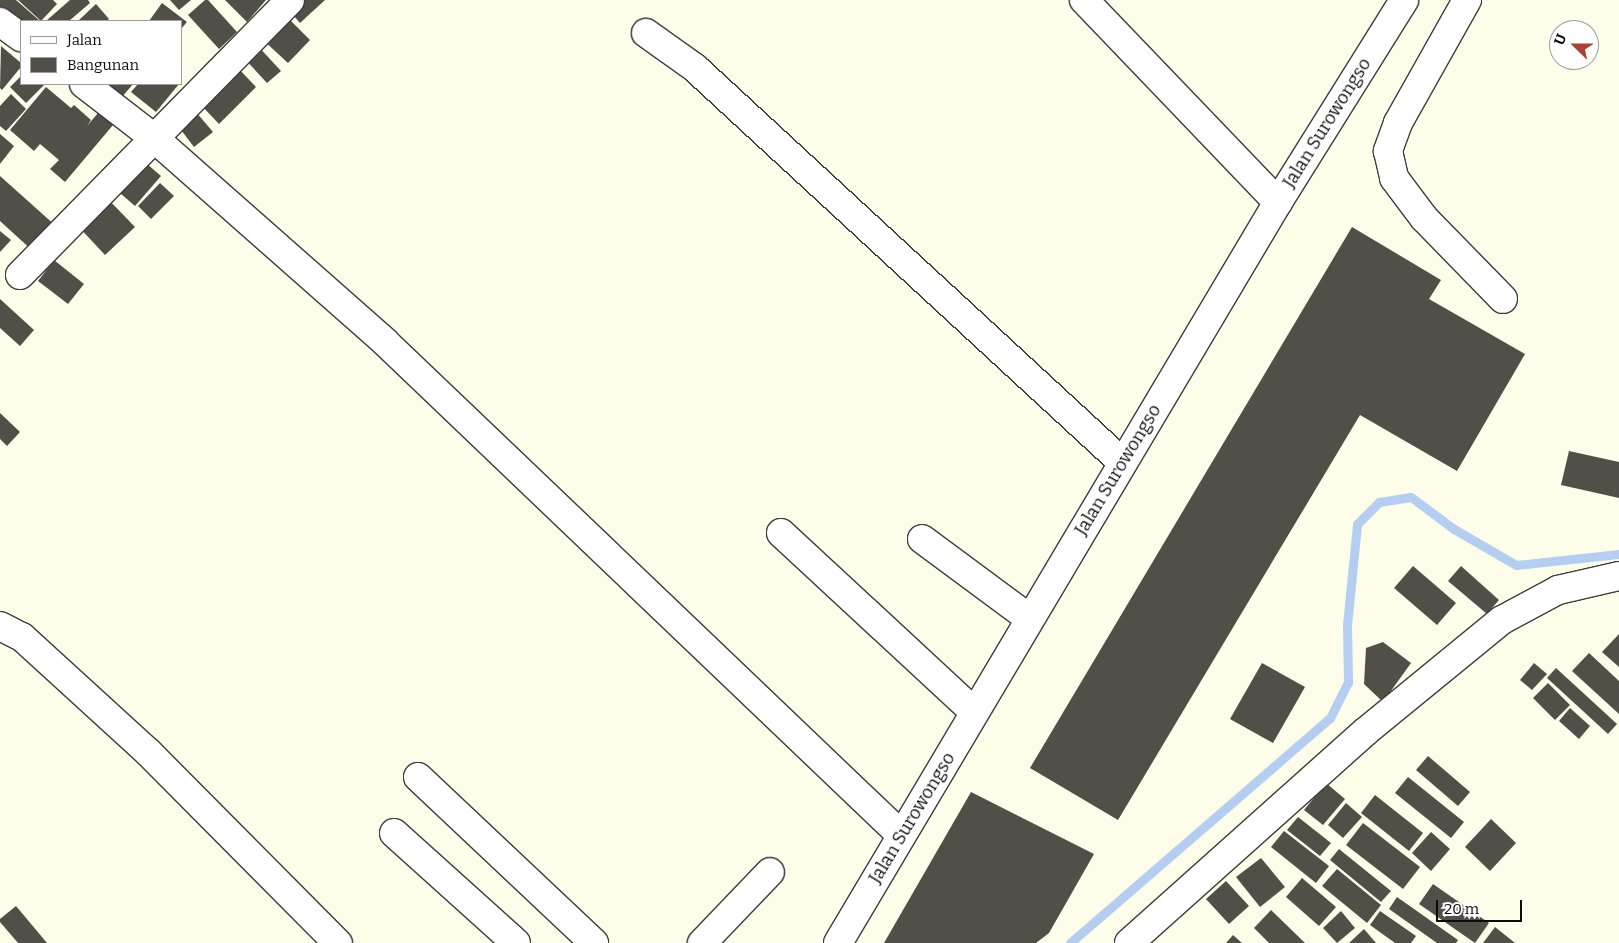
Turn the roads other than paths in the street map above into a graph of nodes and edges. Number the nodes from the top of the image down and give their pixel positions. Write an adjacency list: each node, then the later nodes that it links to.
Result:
1 (290, 0): 9 (street)
2 (1084, 0): 10 (street)
3 (1404, 0): 10 (street, Jalan Surowongso)
4 (1467, 0): 12 (street)
5 (0, 22): 7 (street)
6 (646, 33): 13 (street)
7 (20, 36)
8 (85, 85): 9 (street)
9 (154, 138): 11 (street); 22 (street)
10 (1278, 202): 13 (street, Jalan Surowongso)
11 (20, 275)
12 (1503, 299)
13 (1122, 462): 17 (street, Jalan Surowongso)
14 (781, 533): 19 (street)
15 (922, 539): 17 (street)
16 (1619, 576): 24 (street)
17 (1030, 619): 19 (street, Jalan Surowongso)
18 (0, 626): 25 (street)
19 (974, 712): 22 (street, Jalan Surowongso)
20 (418, 777): 27 (street)
21 (394, 833): 26 (street)
22 (901, 836): 29 (street, Jalan Surowongso)
23 (770, 872): 28 (street)
24 (1144, 939)
25 (338, 943)
26 (516, 943)
27 (594, 943)
28 (702, 943)
29 (838, 943)

